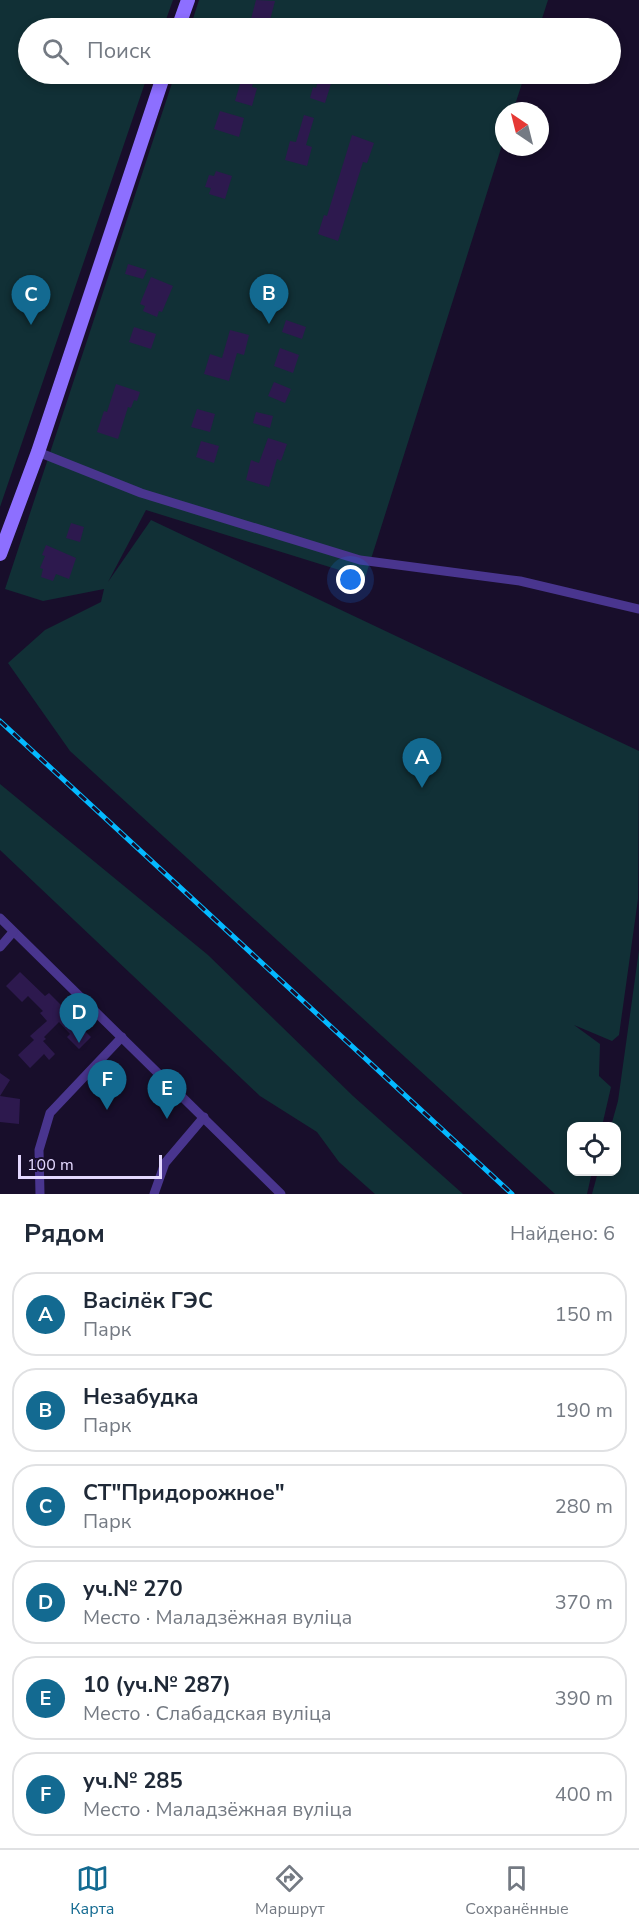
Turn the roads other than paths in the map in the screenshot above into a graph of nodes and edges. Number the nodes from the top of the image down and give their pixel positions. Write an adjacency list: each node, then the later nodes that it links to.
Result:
1 (188, 0): 2 (street)
2 (182, 18)
3 (161, 84): 4 (street)
4 (38, 452): 5 (street); 6 (street)
5 (0, 554)
6 (639, 609)
7 (0, 918): 8 (street)
8 (13, 932): 9 (street); 10 (street)
9 (0, 947)
10 (122, 1037): 11 (street); 12 (street)
11 (204, 1117): 13 (street); 14 (street)
12 (40, 1194)
13 (154, 1194)
14 (281, 1194)

